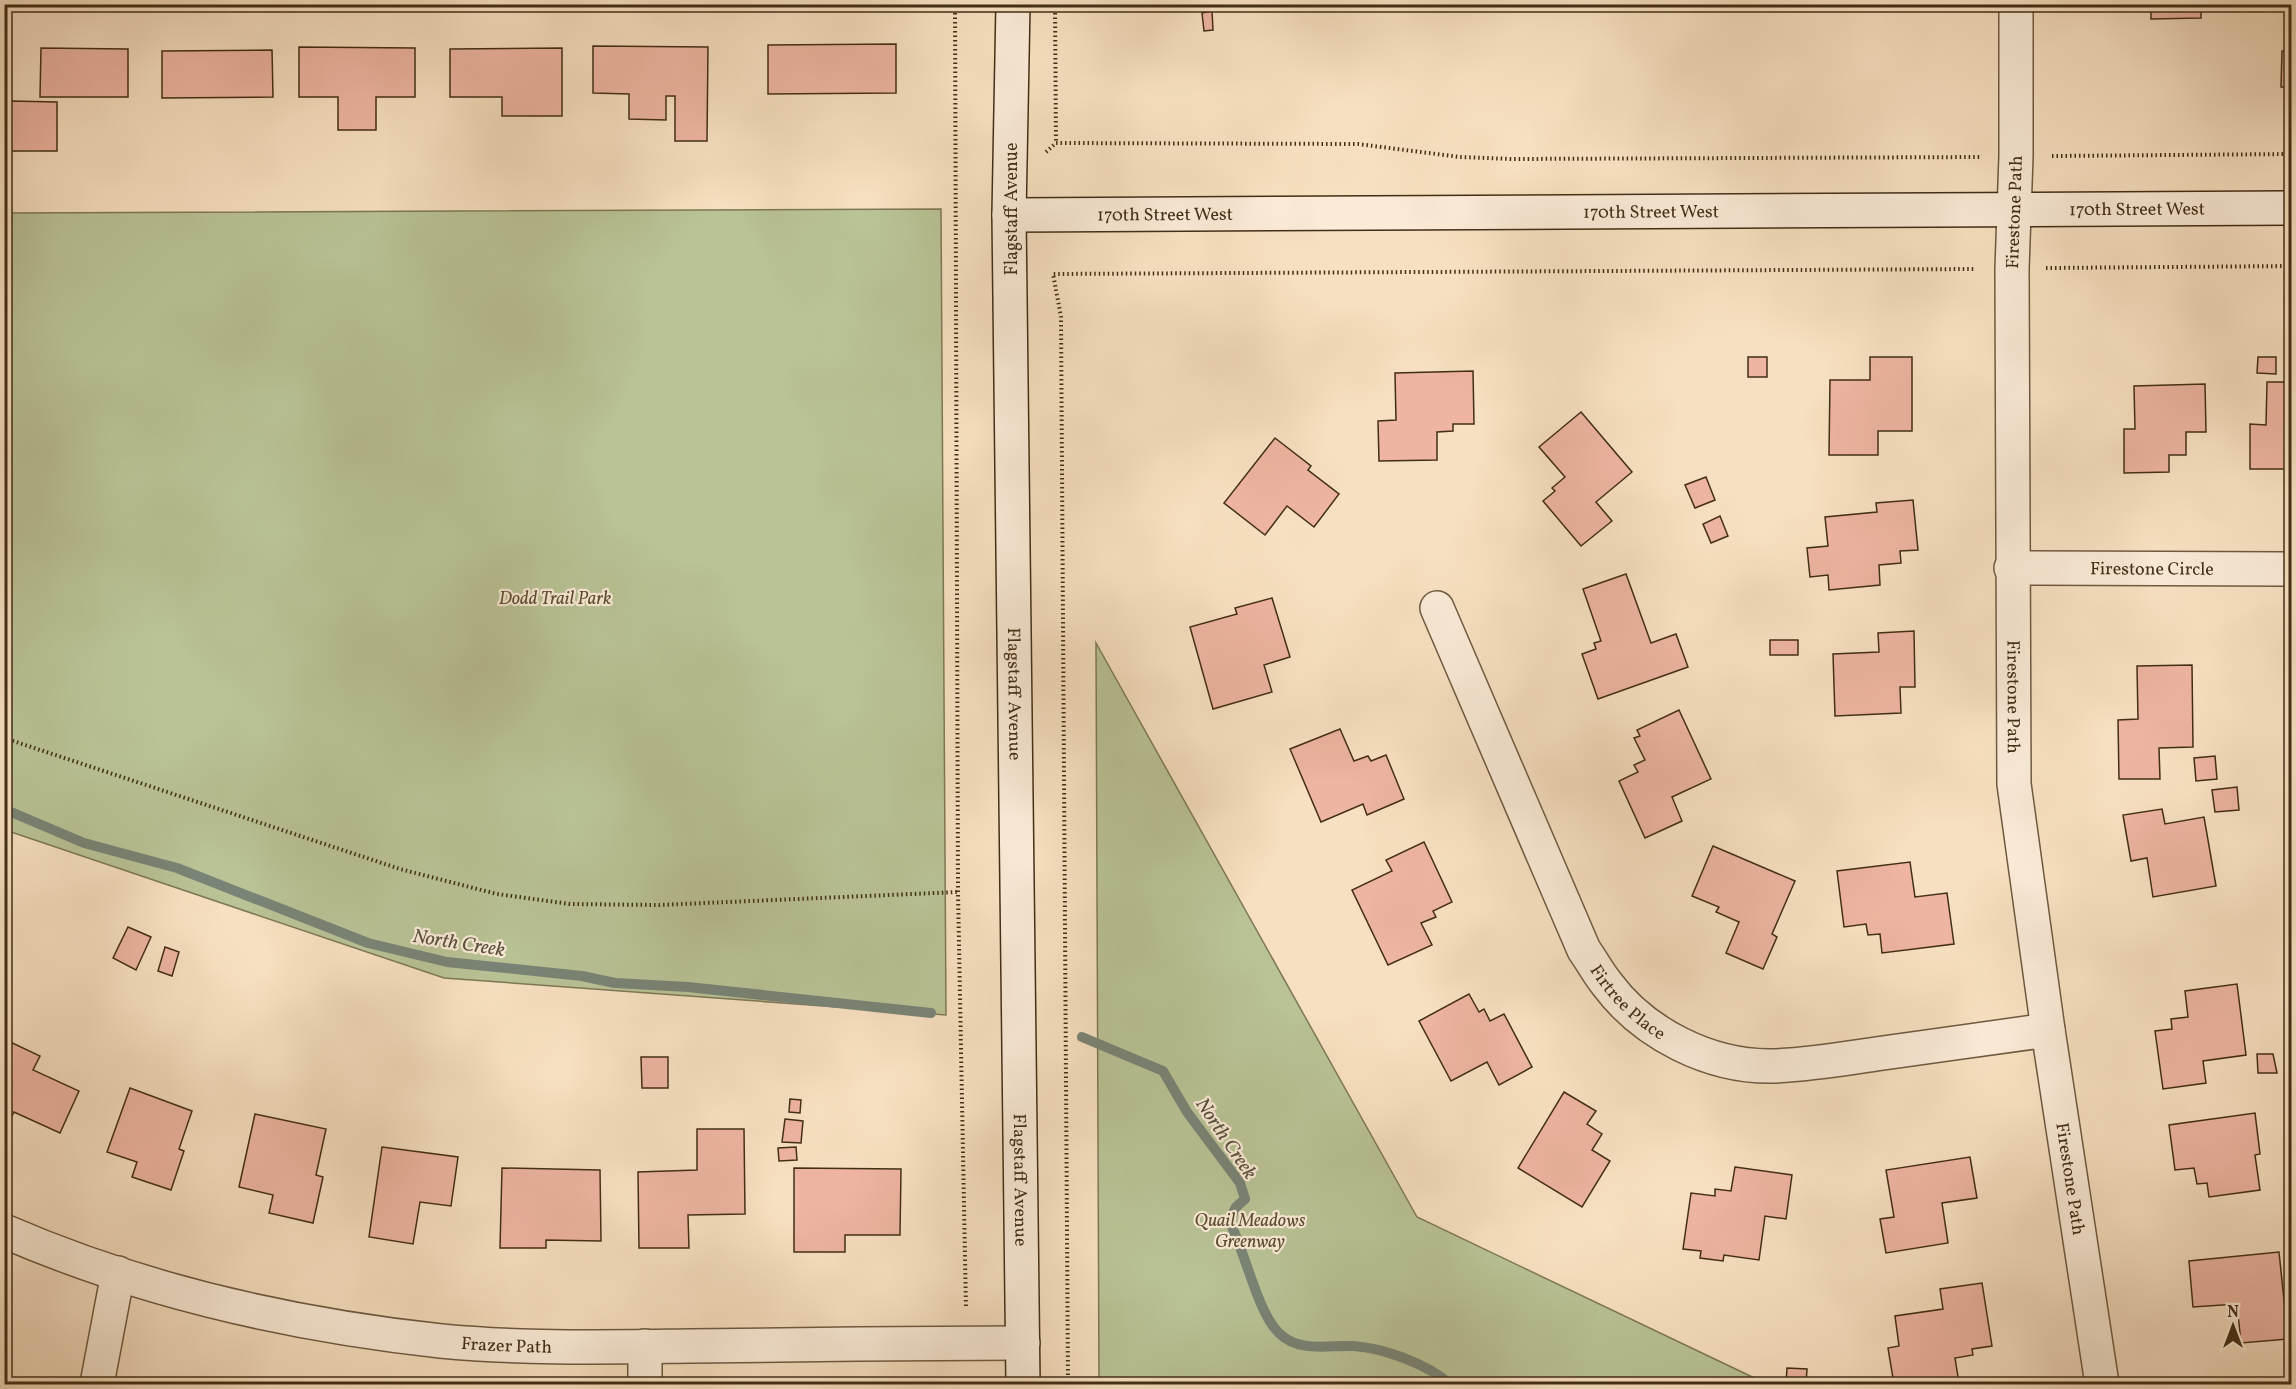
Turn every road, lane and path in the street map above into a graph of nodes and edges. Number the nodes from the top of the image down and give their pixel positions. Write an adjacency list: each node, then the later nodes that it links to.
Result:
1 (956, 4): 18 (path)
2 (1012, 4): 11 (street, Flagstaff Avenue)
3 (1055, 4): 5 (path)
4 (2016, 4): 8 (street, Firestone Path)
5 (1056, 143): 6 (path); 8 (path)
6 (1046, 152)
7 (2292, 154): 8 (path)
8 (2016, 156): 10 (street, Firestone Path)
9 (2292, 208): 10 (street, 170th Street West)
10 (2013, 210): 11 (street, 170th Street West); 13 (street, Firestone Path)
11 (1010, 215): 23 (street, Flagstaff Avenue)
12 (2292, 266): 13 (path)
13 (2012, 269): 14 (street, Firestone Path); 28 (path)
14 (2011, 568): 15 (street, Firestone Circle); 19 (street, Firestone Path)
15 (2292, 569)
16 (1437, 608): 19 (street, Firtree Place)
17 (4, 738): 18 (path)
18 (958, 892): 22 (path)
19 (2048, 1030): 29 (street, Firestone Path)
20 (4, 1231): 21 (street, Frazer Path)
21 (118, 1273): 24 (street, Frazer Path); 25 (street)
22 (969, 1343): 23 (street, Frazer Path); 24 (street, Frazer Path)
23 (1023, 1343): 27 (street, Flagstaff Avenue)
24 (645, 1346): 26 (street)
25 (97, 1384)
26 (645, 1384)
27 (1023, 1384)
28 (1068, 1384)
29 (2102, 1384)

